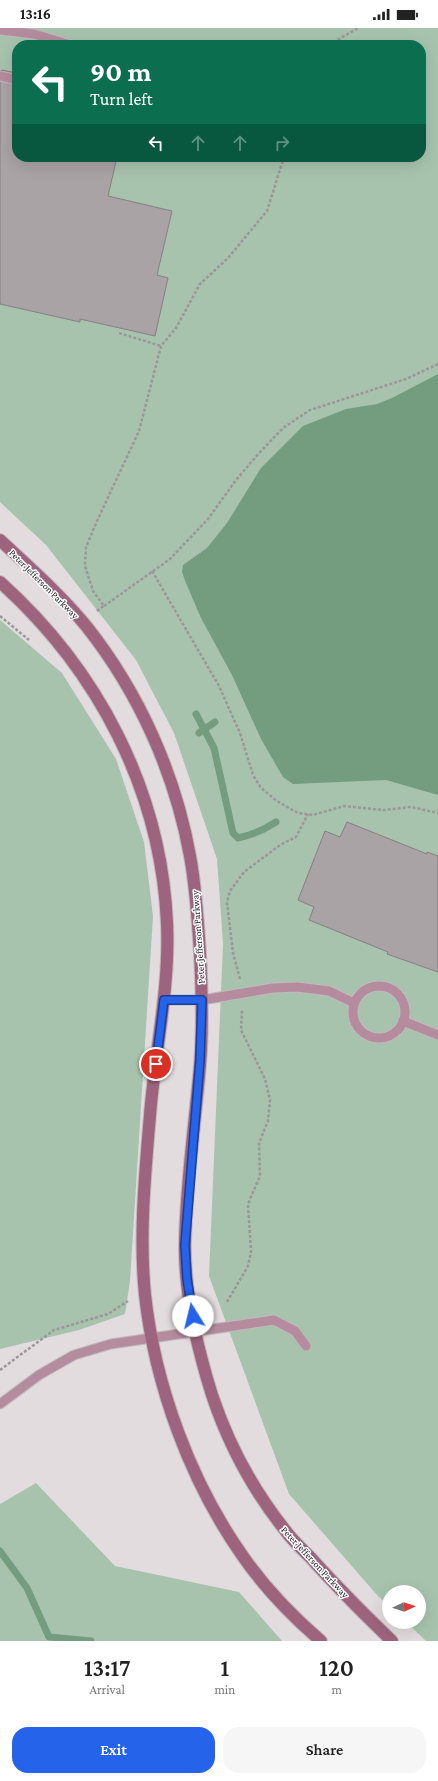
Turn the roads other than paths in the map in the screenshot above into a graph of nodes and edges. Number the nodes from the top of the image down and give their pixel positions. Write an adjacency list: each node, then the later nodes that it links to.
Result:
1 (0, 30): 2 (lane)
2 (54, 40)
3 (0, 76): 4 (lane)
4 (12, 79)
5 (0, 540): 8 (street, Peter Jefferson Parkway)
6 (0, 582): 7 (street)
7 (164, 1000): 8 (lane); 13 (street)
8 (202, 1000): 9 (lane); 12 (street, Peter Jefferson Parkway)
9 (354, 1003): 10 (lane); 10 (lane)
10 (403, 1021): 11 (lane)
11 (438, 1035)
12 (195, 1331): 13 (lane); 14 (lane); 17 (street, Peter Jefferson Parkway)
13 (151, 1338): 15 (lane); 16 (street)
14 (306, 1346)
15 (0, 1404)
16 (320, 1641)
17 (392, 1641)

